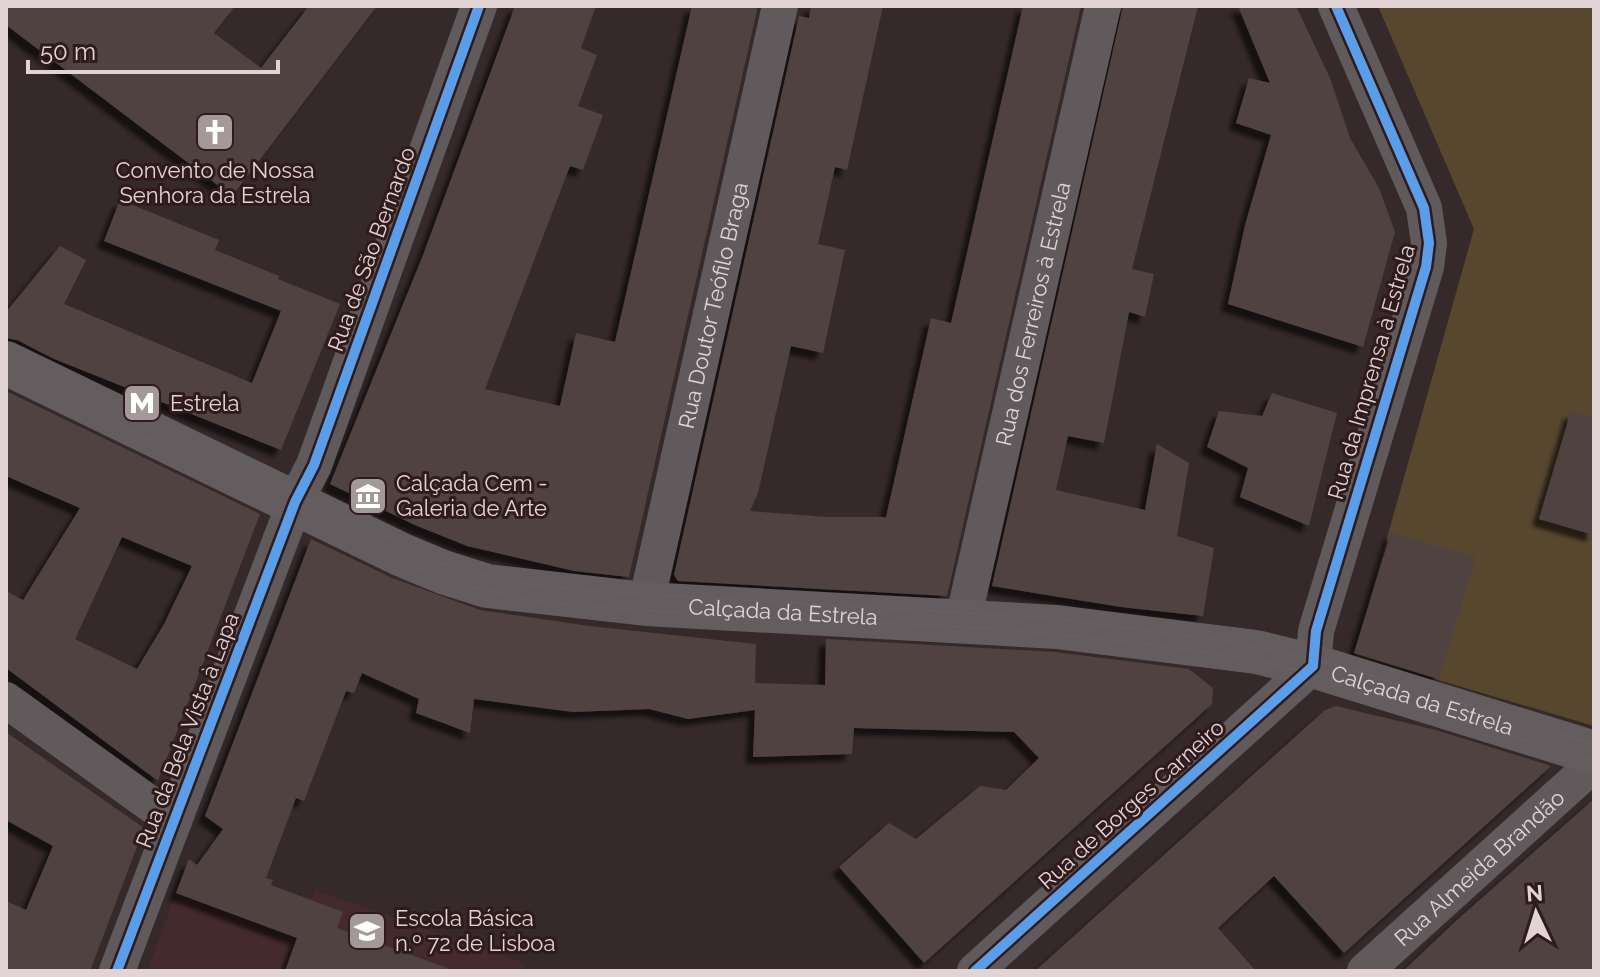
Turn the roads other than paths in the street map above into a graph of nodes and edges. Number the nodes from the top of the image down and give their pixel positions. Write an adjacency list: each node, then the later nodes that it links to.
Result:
1 (479, 6): 6 (street, Rua de São Bernardo)
2 (780, 6): 7 (street, Rua Doutor Teófilo Braga)
3 (1103, 6): 8 (street, Rua dos Ferreiros à Estrela)
4 (1336, 6): 9 (street, Rua da Imprensa à Estrela)
5 (6, 363): 6 (main road, Calçada da Estrela)
6 (295, 502): 7 (main road, Calçada da Estrela); 13 (street, Rua da Bela Vista à Lapa)
7 (646, 604): 8 (main road, Calçada da Estrela)
8 (963, 620): 9 (main road, Calçada da Estrela)
9 (1313, 666): 11 (main road, Calçada da Estrela); 15 (street, Rua de Borges Carneiro)
10 (6, 700): 13 (street)
11 (1594, 753)
12 (1594, 764): 16 (street, Rua Almeida Brandão)
13 (174, 821): 14 (street, Rua da Bela Vista à Lapa)
14 (117, 971)
15 (975, 971)
16 (1365, 971)

